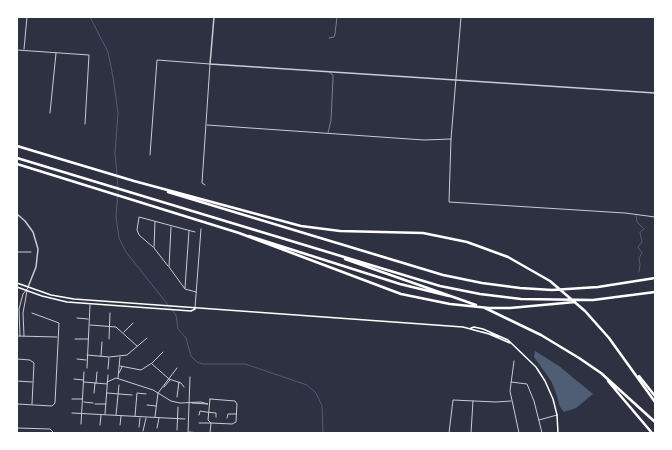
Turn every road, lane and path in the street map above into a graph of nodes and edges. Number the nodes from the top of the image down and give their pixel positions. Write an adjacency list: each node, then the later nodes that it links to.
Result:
1 (27, 17): 7 (street)
2 (214, 17): 9 (street)
3 (337, 17): 5 (lane)
4 (461, 17): 11 (street)
5 (329, 38)
6 (17, 50): 7 (street)
7 (24, 50): 8 (street)
8 (56, 52): 13 (street); 14 (street)
9 (210, 64): 10 (street); 15 (street); 19 (street)
10 (328, 72): 11 (street); 16 (lane)
11 (456, 80): 12 (street); 17 (street)
12 (655, 93)
13 (50, 113)
14 (85, 124)
15 (206, 125): 16 (street); 23 (street)
16 (328, 133): 17 (street)
17 (451, 139): 25 (street)
18 (17, 146): 22 (highway)
19 (150, 154)
20 (17, 158): 33 (highway)
21 (17, 164): 31 (highway)
22 (134, 181): 37 (highway); 81 (highway)
23 (205, 185)
24 (17, 214): 40 (street)
25 (655, 217)
26 (155, 221): 27 (street); 32 (street); 32 (street)
27 (171, 226): 29 (street); 36 (street)
28 (201, 229): 43 (street)
29 (189, 231): 30 (street); 41 (street)
30 (194, 232)
31 (239, 233): 45 (highway); 46 (highway)
32 (153, 247): 36 (street)
33 (324, 251): 45 (highway); 46 (highway)
34 (17, 252): 35 (street)
35 (31, 252)
36 (169, 267): 41 (street)
37 (655, 278)
38 (17, 283): 40 (main road)
39 (17, 287): 42 (main road)
40 (28, 287): 42 (street); 47 (main road)
41 (185, 289): 43 (street)
42 (27, 290): 48 (main road); 62 (street); 63 (street)
43 (196, 292): 50 (street)
44 (655, 292): 46 (highway)
45 (457, 297): 91 (highway)
46 (593, 300)
47 (109, 302): 49 (main road); 50 (main road)
48 (90, 304): 49 (main road); 54 (street)
49 (108, 305): 50 (main road)
50 (195, 309): 58 (main road)
51 (32, 313): 64 (street)
52 (110, 313): 57 (street)
53 (77, 318): 54 (street)
54 (90, 319): 56 (street)
55 (133, 323): 59 (street)
56 (89, 325): 57 (street); 68 (street)
57 (109, 326): 59 (street); 69 (street)
58 (471, 328): 60 (main road); 65 (main road)
59 (124, 332): 72 (street)
60 (482, 332): 65 (main road); 71 (main road)
61 (17, 336): 62 (street)
62 (20, 336): 63 (street)
63 (24, 336): 64 (street)
64 (58, 337): 127 (street)
65 (503, 337): 71 (main road)
66 (147, 338): 72 (street)
67 (75, 339): 68 (street)
68 (88, 339): 74 (street)
69 (109, 339)
70 (102, 342): 75 (street)
71 (510, 343): 144 (main road)
72 (138, 347): 76 (street)
73 (163, 352): 83 (street)
74 (87, 355): 75 (street); 80 (street)
75 (101, 356): 77 (street)
76 (120, 356): 77 (street); 84 (street)
77 (109, 357): 88 (street)
78 (17, 359): 100 (street)
79 (77, 359): 80 (street)
80 (87, 360): 86 (street)
81 (626, 360): 115 (highway); 122 (highway)
82 (514, 362): 102 (street)
83 (152, 363): 85 (street); 96 (street)
84 (120, 366): 85 (street); 92 (street)
85 (122, 367): 92 (street)
86 (87, 368)
87 (177, 368): 96 (street)
88 (108, 369)
89 (84, 372): 99 (street)
90 (97, 372): 103 (street)
91 (601, 373): 155 (highway); 175 (highway)
92 (119, 374): 95 (street)
93 (108, 375): 104 (street)
94 (190, 377): 125 (street)
95 (117, 378): 104 (street); 110 (street)
96 (169, 379): 101 (street); 110 (street)
97 (74, 380): 99 (street)
98 (17, 381): 100 (street)
99 (84, 381): 103 (street); 118 (street)
100 (33, 382): 127 (street)
101 (179, 382): 106 (street); 116 (street)
102 (511, 382): 120 (street); 154 (street)
103 (96, 383): 104 (street); 108 (street)
104 (107, 383): 109 (street)
105 (119, 384): 111 (street)
106 (184, 387)
107 (139, 389): 112 (street)
108 (94, 393)
109 (107, 393): 111 (street); 124 (street)
110 (158, 393): 125 (street); 129 (street)
111 (117, 394): 114 (street); 141 (street)
112 (138, 394): 113 (street); 145 (street)
113 (146, 394)
114 (132, 395)
115 (655, 396)
116 (177, 397)
117 (72, 399): 118 (street)
118 (83, 400): 121 (street)
119 (473, 401): 120 (street); 170 (street); 171 (street)
120 (511, 401): 172 (street)
121 (82, 402): 124 (street); 134 (street)
122 (655, 402)
123 (17, 404): 127 (street)
124 (106, 404): 138 (street)
125 (191, 404): 126 (street); 167 (street)
126 (208, 404): 135 (street); 140 (street)
127 (32, 405)
128 (147, 405): 129 (street)
129 (156, 406): 148 (street)
130 (178, 407): 152 (street)
131 (217, 410): 136 (street)
132 (228, 410): 139 (street)
133 (72, 413): 134 (street)
134 (82, 413): 137 (street); 158 (street)
135 (208, 413): 136 (street); 143 (street); 157 (street)
136 (216, 413): 149 (street)
137 (101, 414): 138 (street); 159 (street)
138 (105, 414): 141 (street)
139 (228, 414): 140 (street); 151 (street)
140 (237, 414): 157 (street)
141 (116, 415): 142 (street)
142 (121, 415): 145 (street); 160 (street)
143 (200, 415)
144 (557, 415): 154 (street); 174 (main road)
145 (135, 416): 146 (street)
146 (140, 417): 147 (street); 161 (street)
147 (146, 417): 148 (street); 165 (street)
148 (155, 417): 150 (street)
149 (216, 417)
150 (158, 418): 152 (street); 163 (street)
151 (228, 418)
152 (178, 419): 153 (street); 164 (street)
153 (185, 419)
154 (539, 420): 173 (street)
155 (655, 422)
156 (199, 423): 157 (street)
157 (211, 423): 169 (street)
158 (81, 424)
159 (100, 425)
160 (120, 425)
161 (139, 427)
162 (17, 428): 166 (street)
163 (157, 428)
164 (177, 430)
165 (143, 431)
166 (54, 433)
167 (188, 433): 168 (street)
168 (200, 433)
169 (210, 433)
170 (449, 433)
171 (471, 433)
172 (519, 433)
173 (542, 433)
174 (558, 433)
175 (652, 433)

